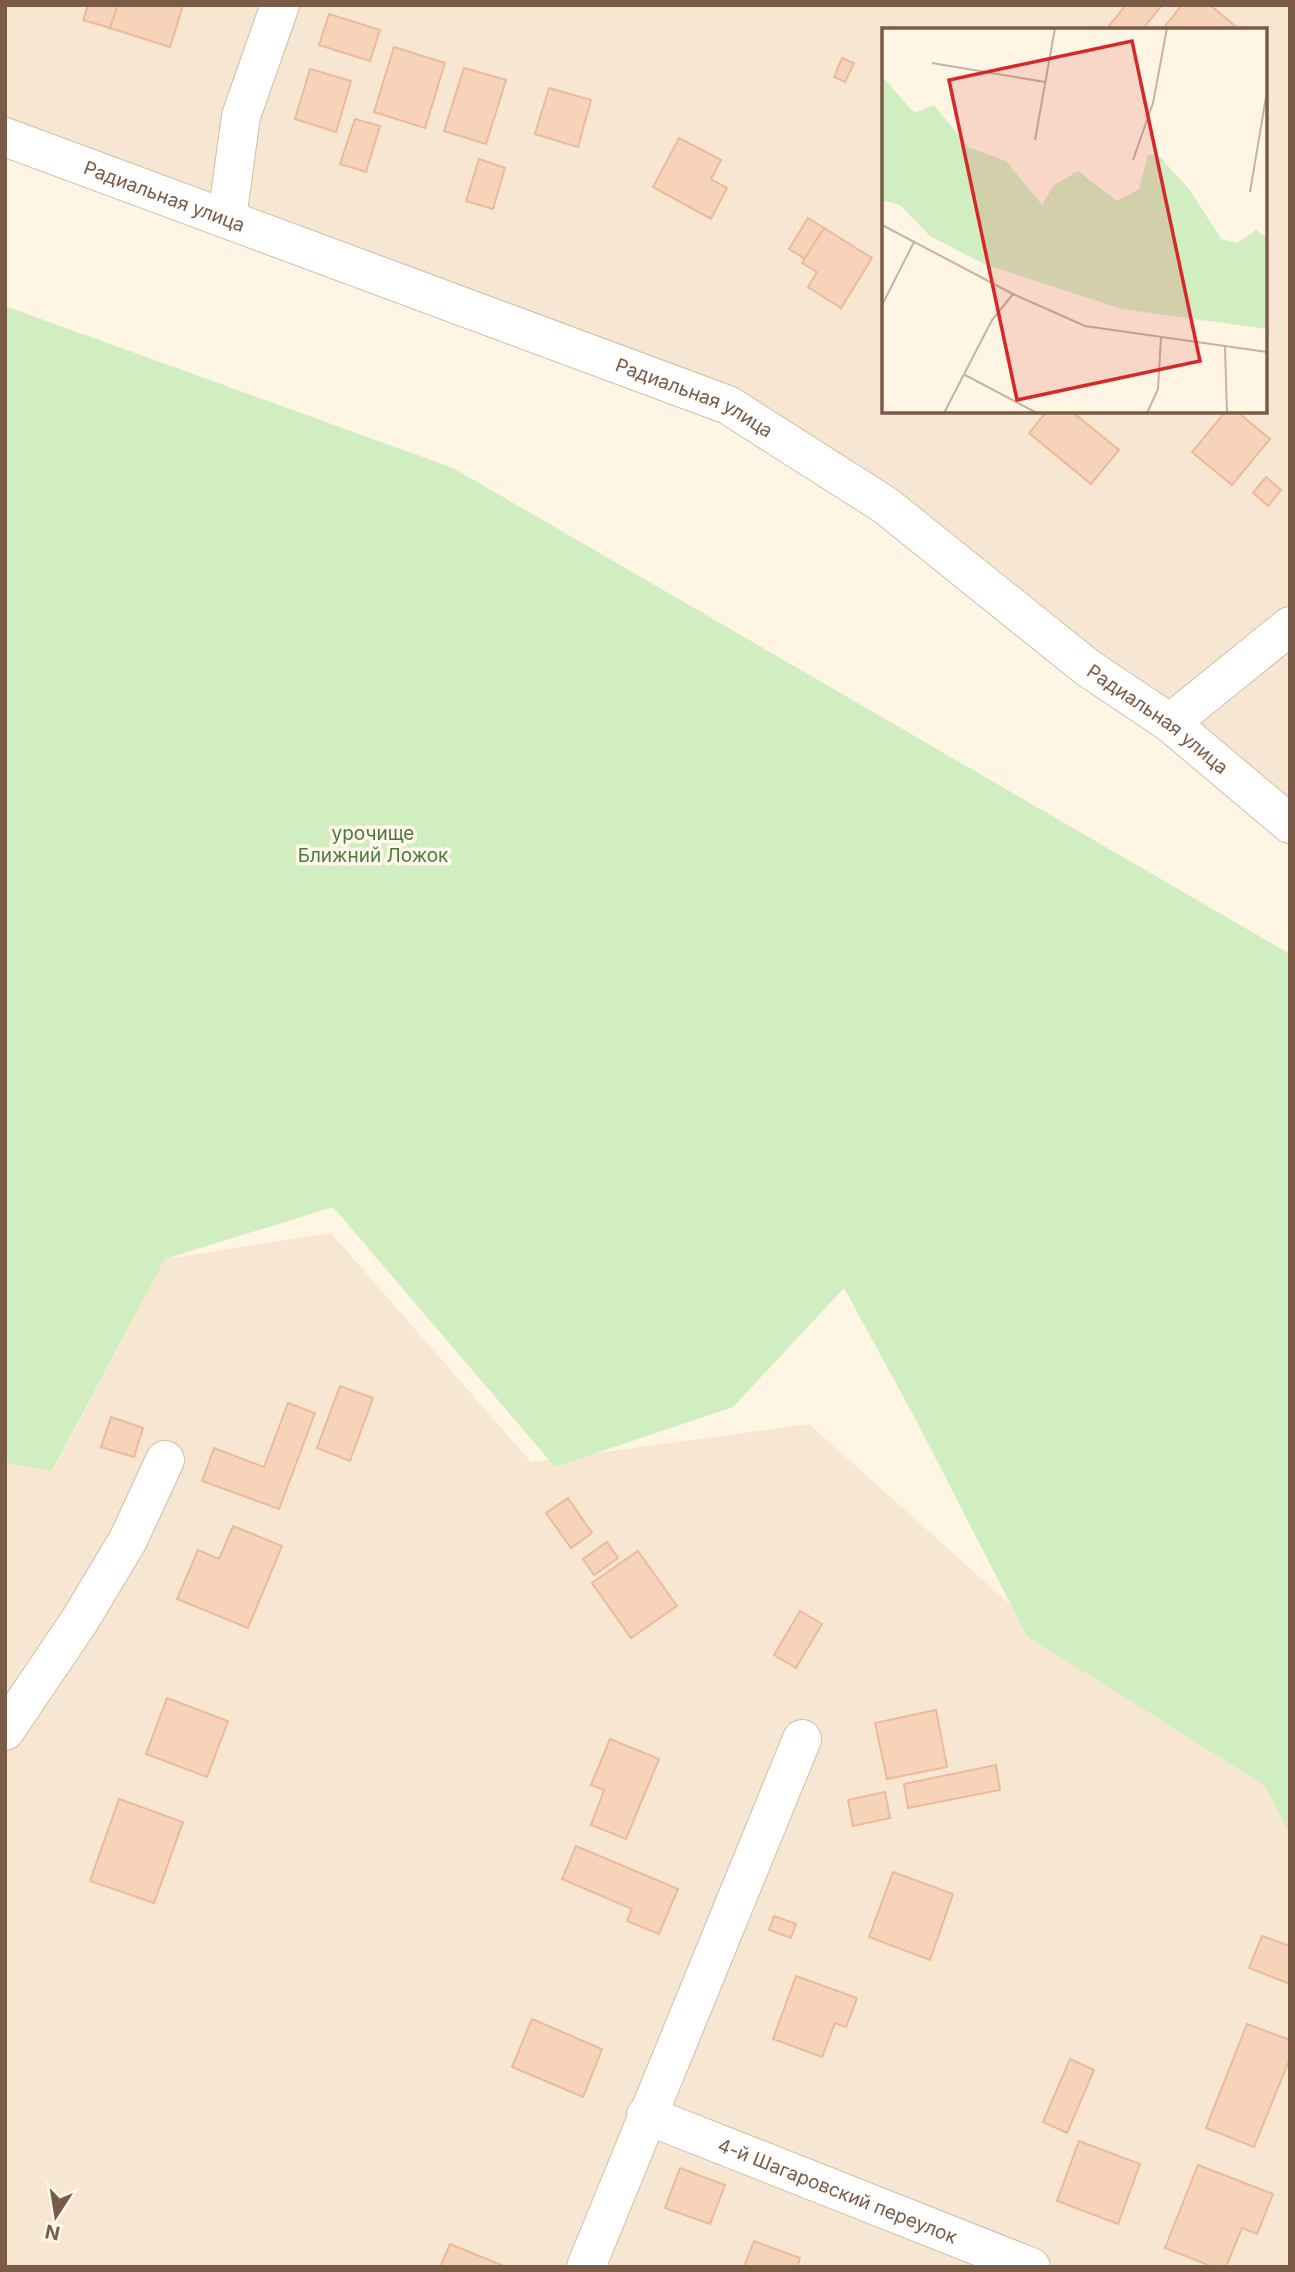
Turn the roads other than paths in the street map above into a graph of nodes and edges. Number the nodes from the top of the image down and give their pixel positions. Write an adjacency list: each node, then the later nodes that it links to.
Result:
1 (280, 5): 3 (street)
2 (5, 137): 3 (street, Радиальная улица)
3 (227, 218): 5 (street, Радиальная улица)
4 (1290, 626): 5 (street)
5 (1170, 723): 6 (street, Радиальная улица)
6 (1290, 824)
7 (165, 1460): 8 (street)
8 (5, 1731)
9 (802, 1739): 10 (street)
10 (646, 2115): 11 (street); 12 (street, 4-й Шагаровский переулок)
11 (586, 2267)
12 (1031, 2267)

